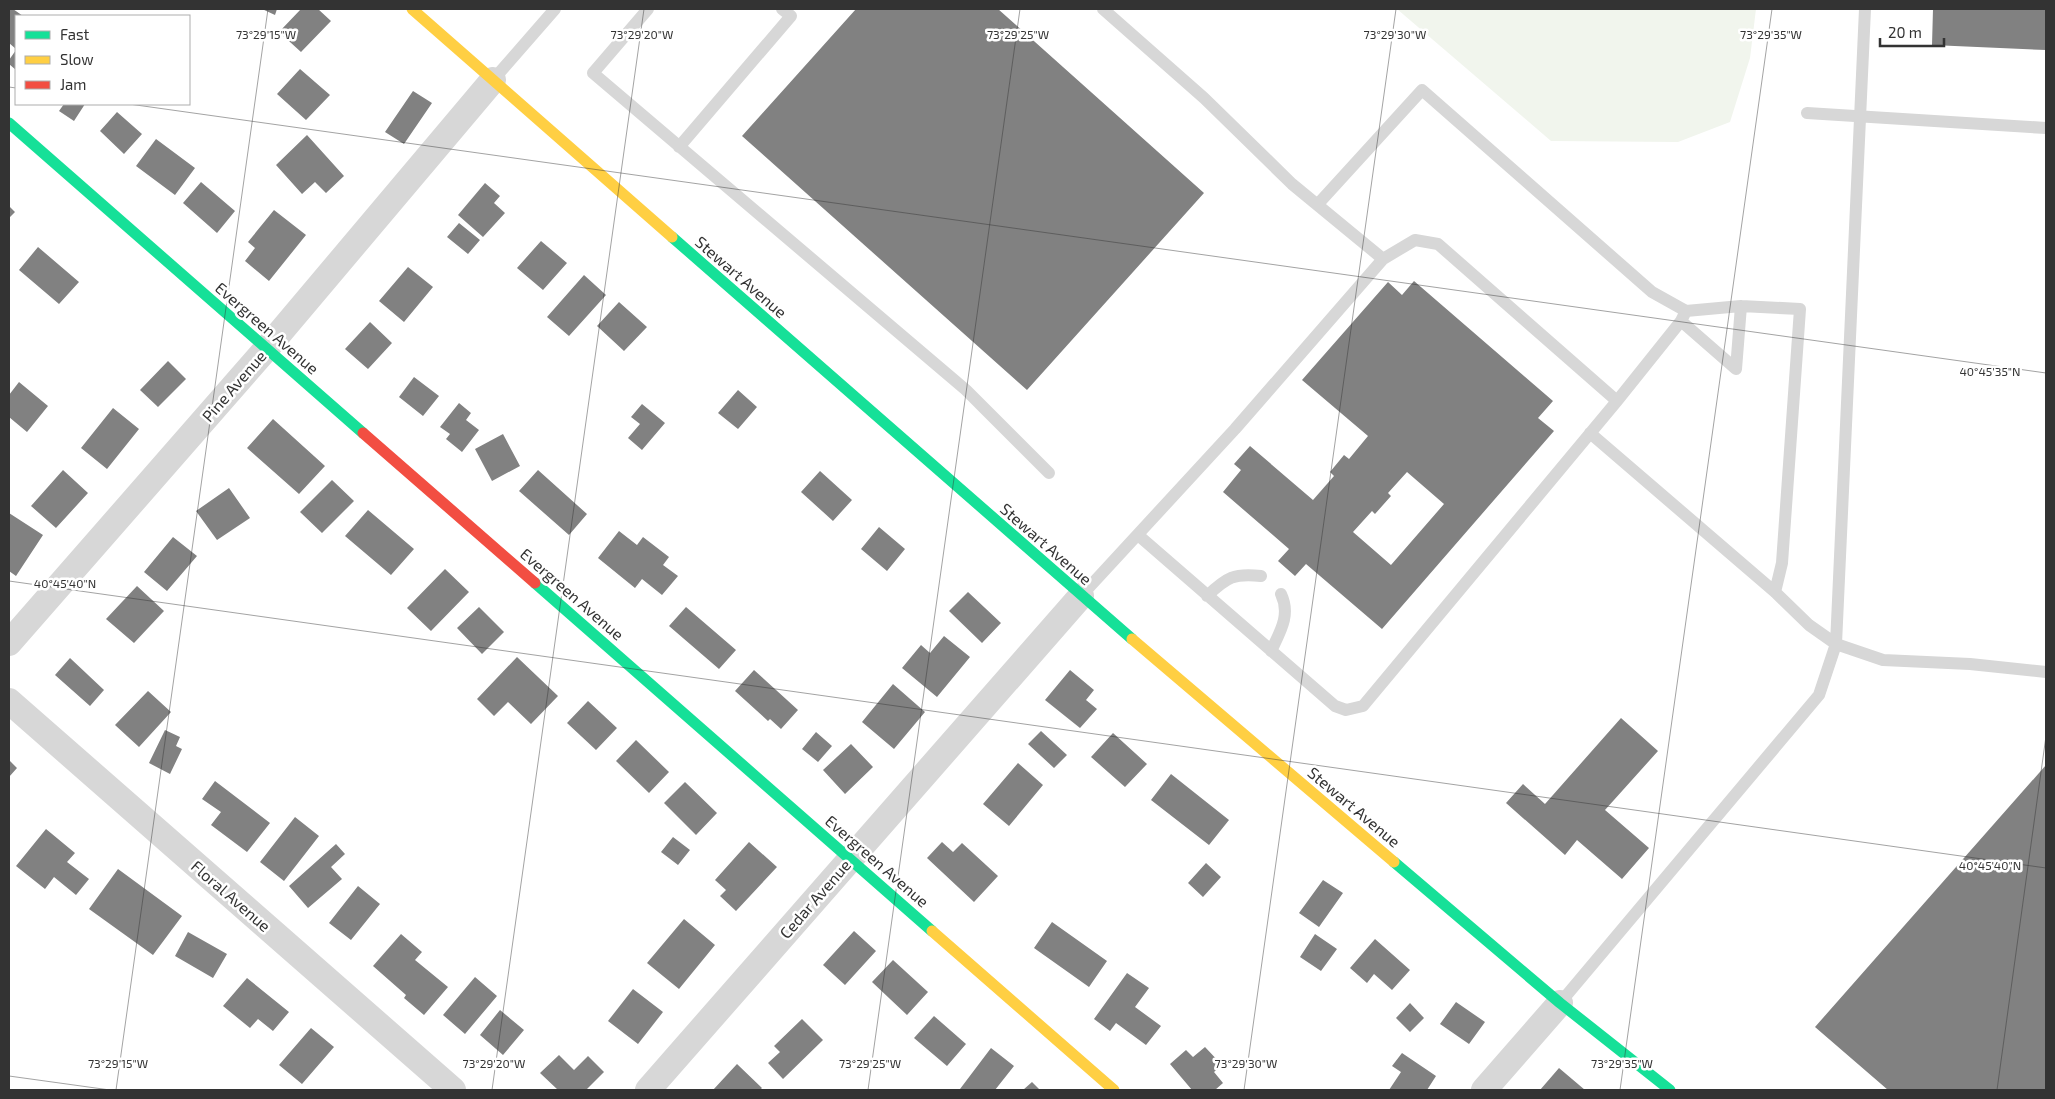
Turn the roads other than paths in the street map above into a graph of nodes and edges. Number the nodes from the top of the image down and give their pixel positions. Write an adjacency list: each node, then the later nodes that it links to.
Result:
1 (412, 9): 7 (main road, Stewart Avenue)
2 (555, 9): 7 (lane)
3 (648, 9): 12 (lane)
4 (782, 9): 12 (lane)
5 (1102, 9): 13 (lane)
6 (1865, 9): 9 (lane)
7 (492, 80): 17 (street, Pine Avenue); 25 (main road, Stewart Avenue)
8 (1807, 113): 9 (lane)
9 (1860, 117): 11 (lane); 28 (lane)
10 (9, 123): 17 (main road, Evergreen Avenue)
11 (2046, 128)
12 (679, 147): 20 (lane)
13 (1318, 204): 14 (lane); 16 (lane)
14 (1383, 258): 18 (lane); 21 (lane)
15 (1741, 306): 16 (lane); 16 (lane); 23 (lane)
16 (1683, 316): 18 (lane)
17 (267, 348): 27 (street, Pine Avenue); 32 (main road, Evergreen Avenue)
18 (1617, 401): 19 (lane)
19 (1590, 433): 23 (lane); 29 (lane)
20 (1049, 473)
21 (1138, 535): 25 (lane); 26 (lane)
22 (1261, 576): 26 (lane)
23 (1775, 592): 28 (lane)
24 (1281, 594): 29 (lane)
25 (1081, 596): 32 (street, Cedar Avenue); 33 (main road, Stewart Avenue)
26 (1207, 596): 29 (lane)
27 (9, 643)
28 (1836, 644): 30 (lane); 33 (lane)
29 (1271, 651)
30 (2046, 672)
31 (9, 701): 34 (street, Floral Avenue)
32 (850, 859): 35 (street, Cedar Avenue); 36 (main road, Evergreen Avenue)
33 (1560, 1003): 37 (street); 38 (main road, Stewart Avenue)
34 (453, 1090)
35 (648, 1090)
36 (1114, 1090)
37 (1484, 1090)
38 (1670, 1090)

